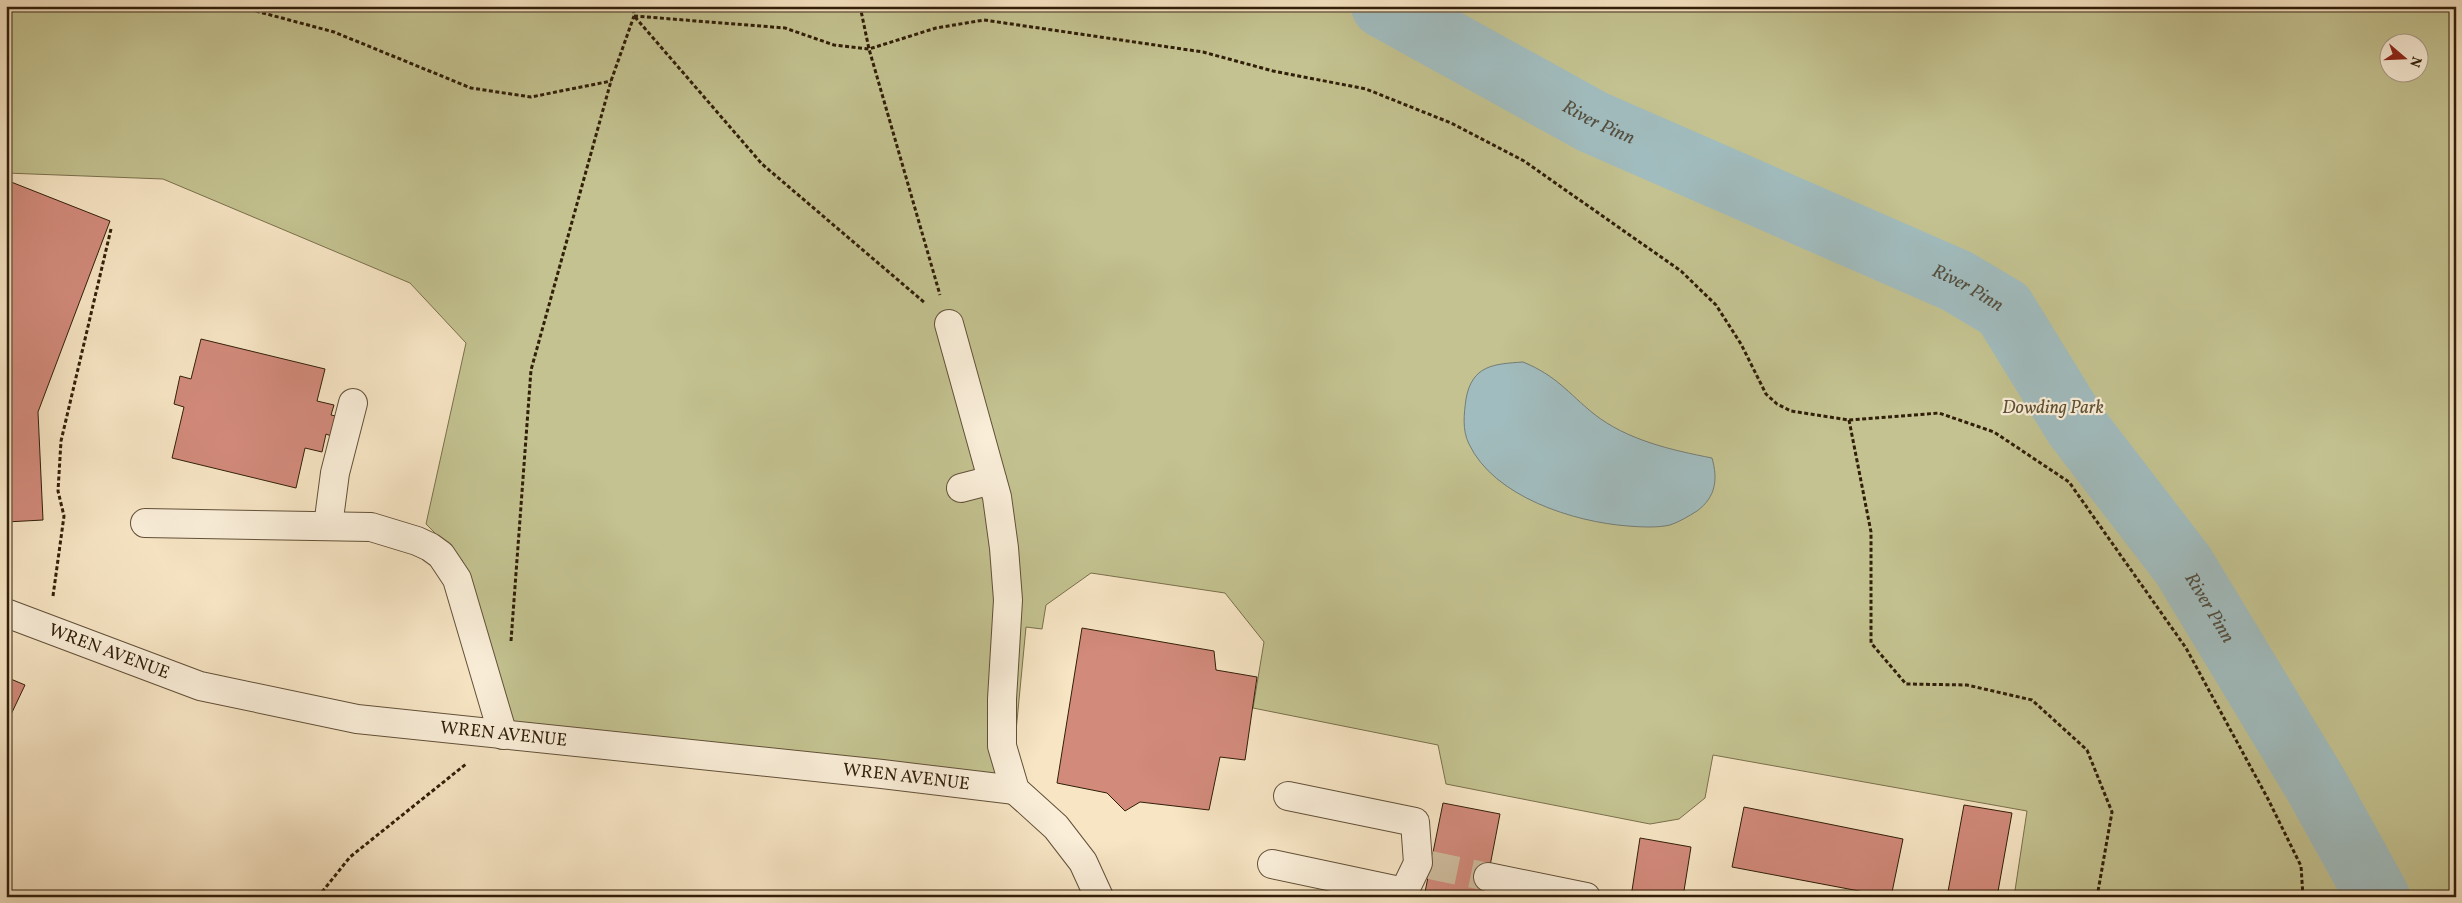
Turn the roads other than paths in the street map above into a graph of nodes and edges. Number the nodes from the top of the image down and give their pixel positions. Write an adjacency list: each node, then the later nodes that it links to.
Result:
1 (949, 324): 3 (street)
2 (353, 403): 6 (street)
3 (992, 480): 4 (street); 9 (street)
4 (961, 488)
5 (145, 523): 6 (street)
6 (328, 526): 8 (street)
7 (6, 613): 8 (street, WREN AVENUE)
8 (504, 735): 9 (street, WREN AVENUE)
9 (1015, 790): 13 (street)
10 (1288, 796): 11 (street)
11 (1272, 864)
12 (1488, 877): 14 (street)
13 (1100, 897)
14 (1586, 897)

